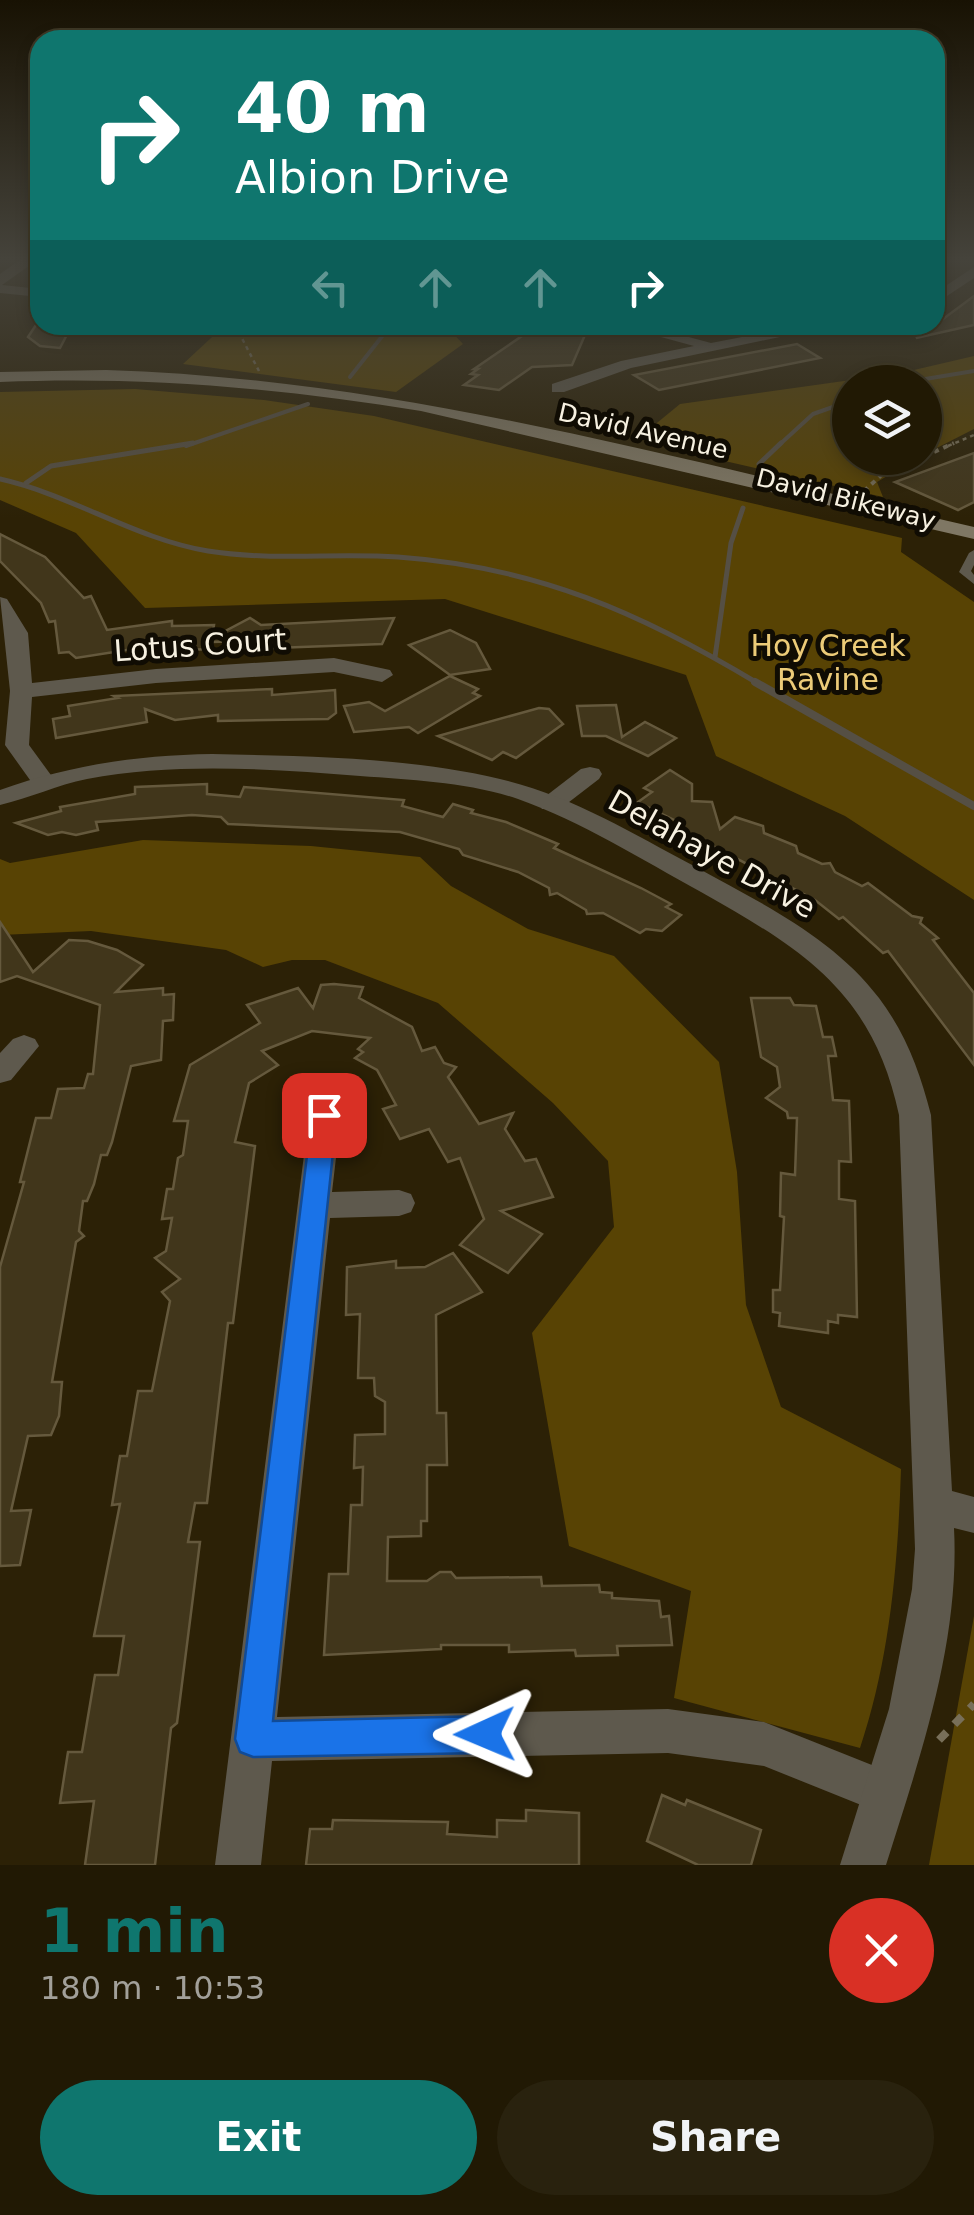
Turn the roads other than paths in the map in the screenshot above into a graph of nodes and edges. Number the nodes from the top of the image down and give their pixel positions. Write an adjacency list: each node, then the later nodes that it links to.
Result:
1 (703, 344): 3 (street)
2 (731, 344): 3 (street)
3 (715, 347): 5 (street)
4 (0, 377): 6 (main road, David Avenue)
5 (558, 388)
6 (974, 534)
7 (974, 552): 8 (lane)
8 (974, 581)
9 (0, 603): 10 (street)
10 (8, 635): 12 (street)
11 (382, 675): 12 (street, Lotus Court)
12 (21, 691): 14 (street)
13 (590, 774): 16 (street)
14 (44, 782): 15 (street, Delahaye Drive); 16 (street, Delahaye Drive)
15 (0, 798)
16 (551, 804): 22 (street, Delahaye Drive)
17 (24, 1046): 18 (street)
18 (0, 1072)
19 (324, 1115): 21 (street)
20 (400, 1203): 21 (street)
21 (314, 1205): 23 (street)
22 (954, 1510): 24 (street, Delahaye Drive)
23 (253, 1739): 24 (street); 25 (street)
24 (886, 1793): 26 (street, Delahaye Drive)
25 (238, 1865)
26 (863, 1865)

